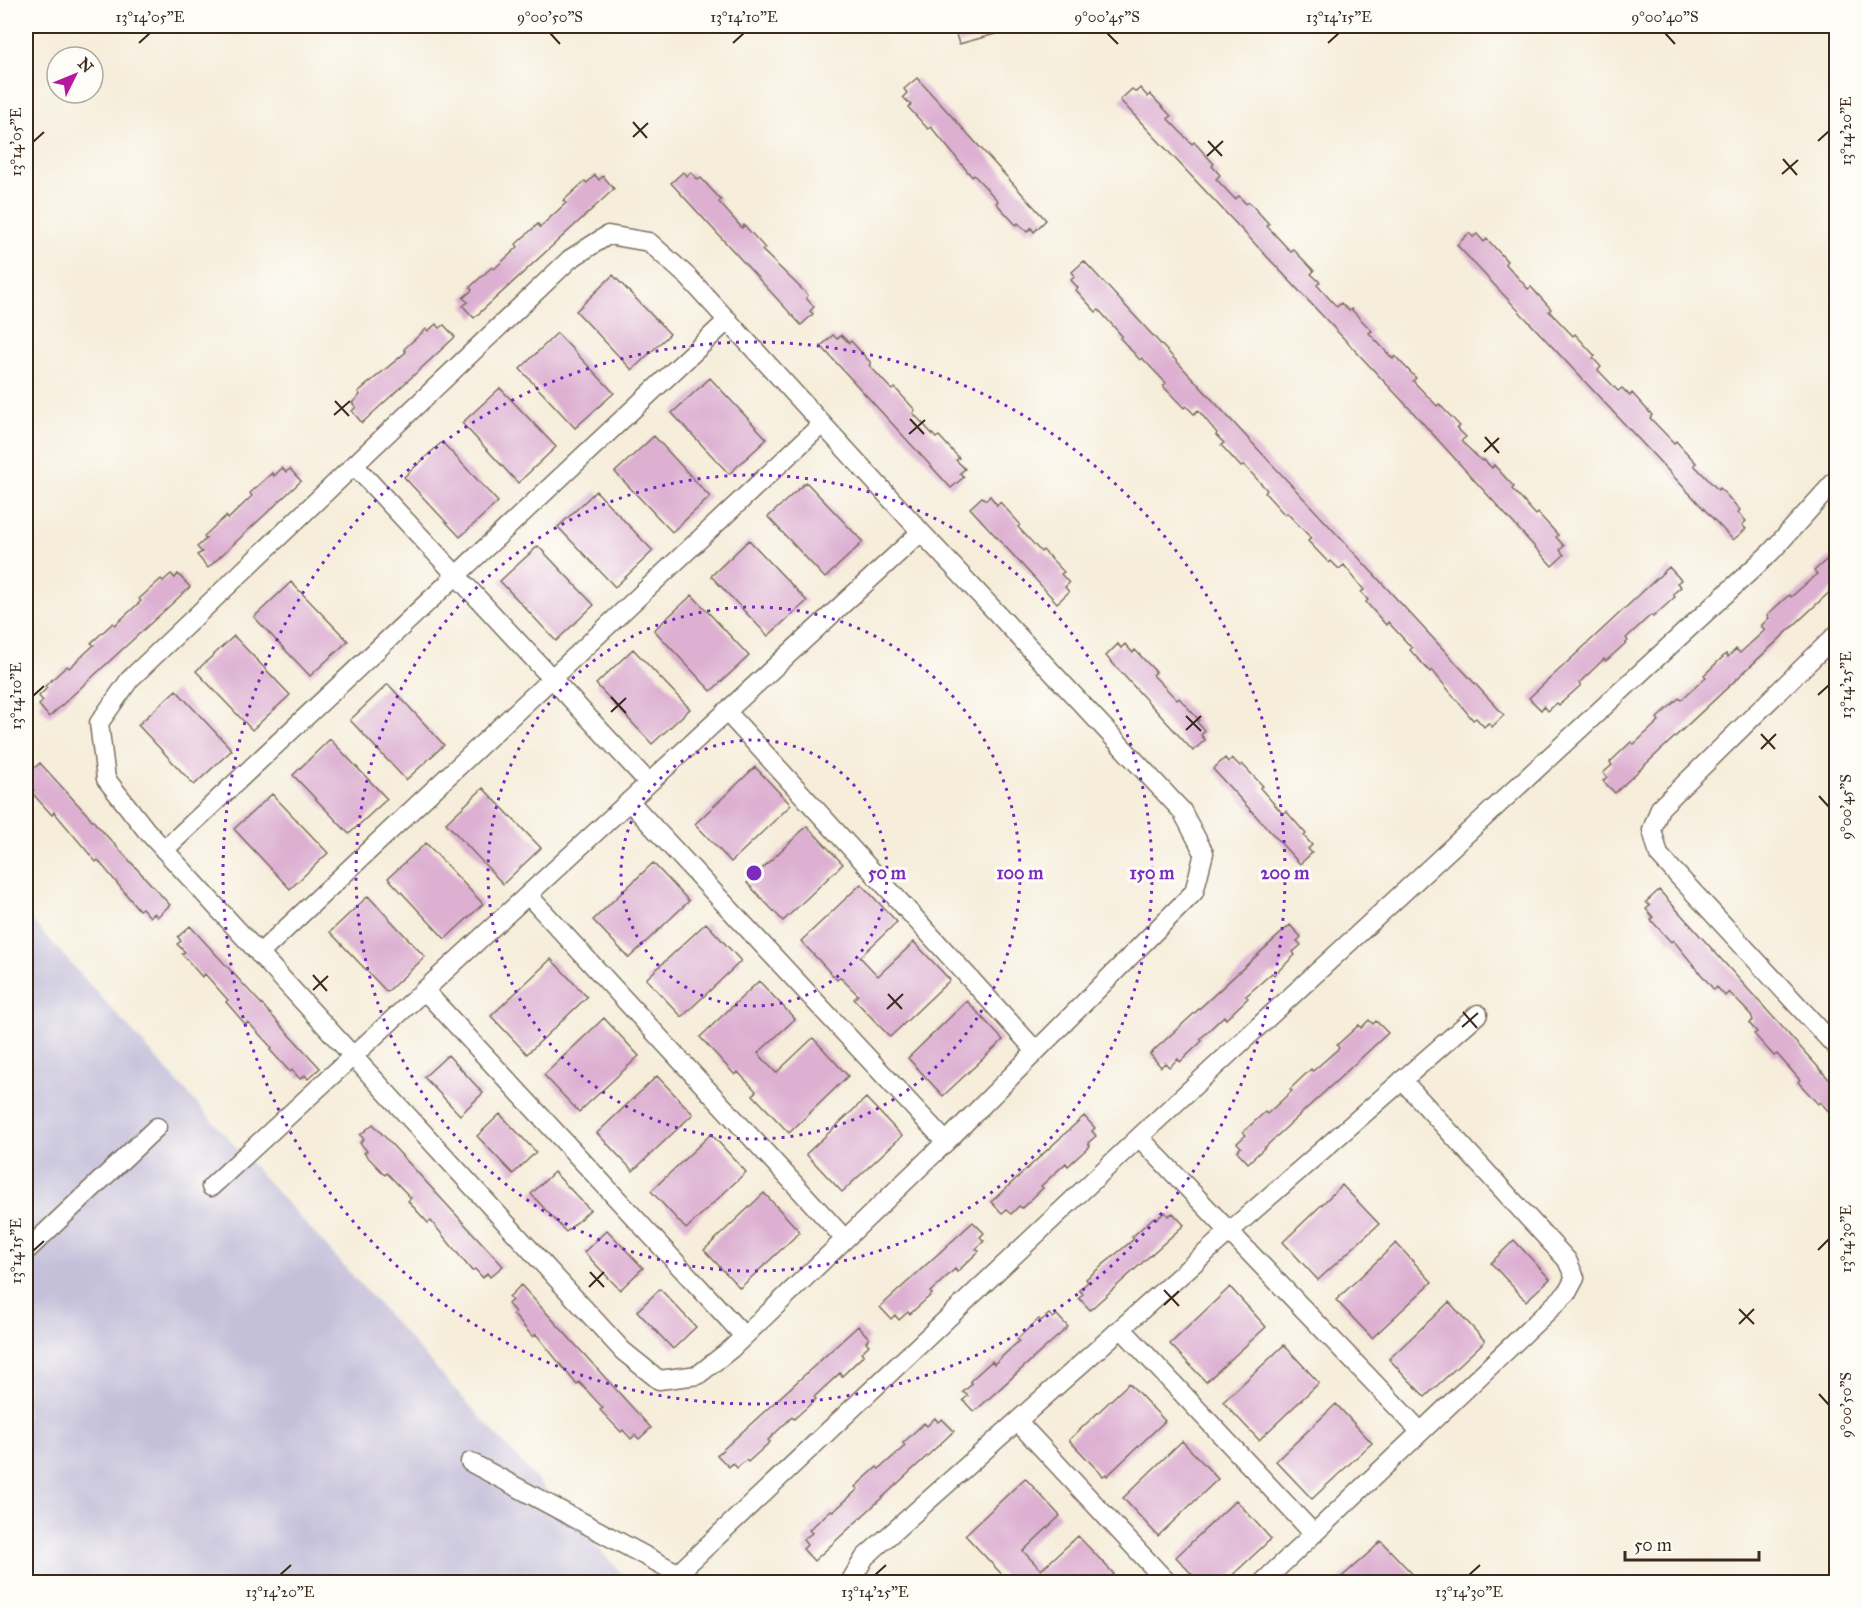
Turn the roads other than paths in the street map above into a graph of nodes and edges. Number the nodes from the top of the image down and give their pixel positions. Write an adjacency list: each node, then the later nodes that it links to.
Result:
1 (728, 320): 2 (street); 3 (street); 6 (street)
2 (822, 424): 5 (street); 8 (street)
3 (354, 465): 6 (street); 12 (street)
4 (1836, 480): 22 (street)
5 (921, 532): 9 (street); 18 (street)
6 (456, 575): 8 (street); 12 (street)
7 (1836, 634): 17 (street)
8 (552, 679): 10 (street); 14 (street)
9 (726, 711): 10 (street); 18 (street)
10 (649, 783): 11 (street)
11 (629, 801): 13 (street); 23 (street)
12 (164, 850): 14 (street)
13 (528, 895): 15 (street); 26 (street)
14 (259, 954): 19 (street)
15 (424, 990): 19 (street); 29 (street)
16 (1478, 1014): 20 (street)
17 (1836, 1047)
18 (1036, 1051): 23 (street)
19 (353, 1056): 24 (street); 29 (street)
20 (1402, 1080): 25 (street); 31 (street)
21 (157, 1127): 27 (street)
22 (1139, 1137): 25 (street); 34 (street)
23 (946, 1142): 26 (street)
24 (211, 1187)
25 (1230, 1231): 28 (street); 31 (street)
26 (845, 1239): 29 (street)
27 (26, 1251)
28 (1122, 1329): 30 (street); 33 (street)
29 (744, 1336)
30 (1018, 1422): 35 (street); 36 (street)
31 (1421, 1432): 33 (street)
32 (470, 1462): 34 (street)
33 (1314, 1534): 37 (street)
34 (674, 1578)
35 (850, 1582)
36 (1167, 1582)
37 (1263, 1582)

